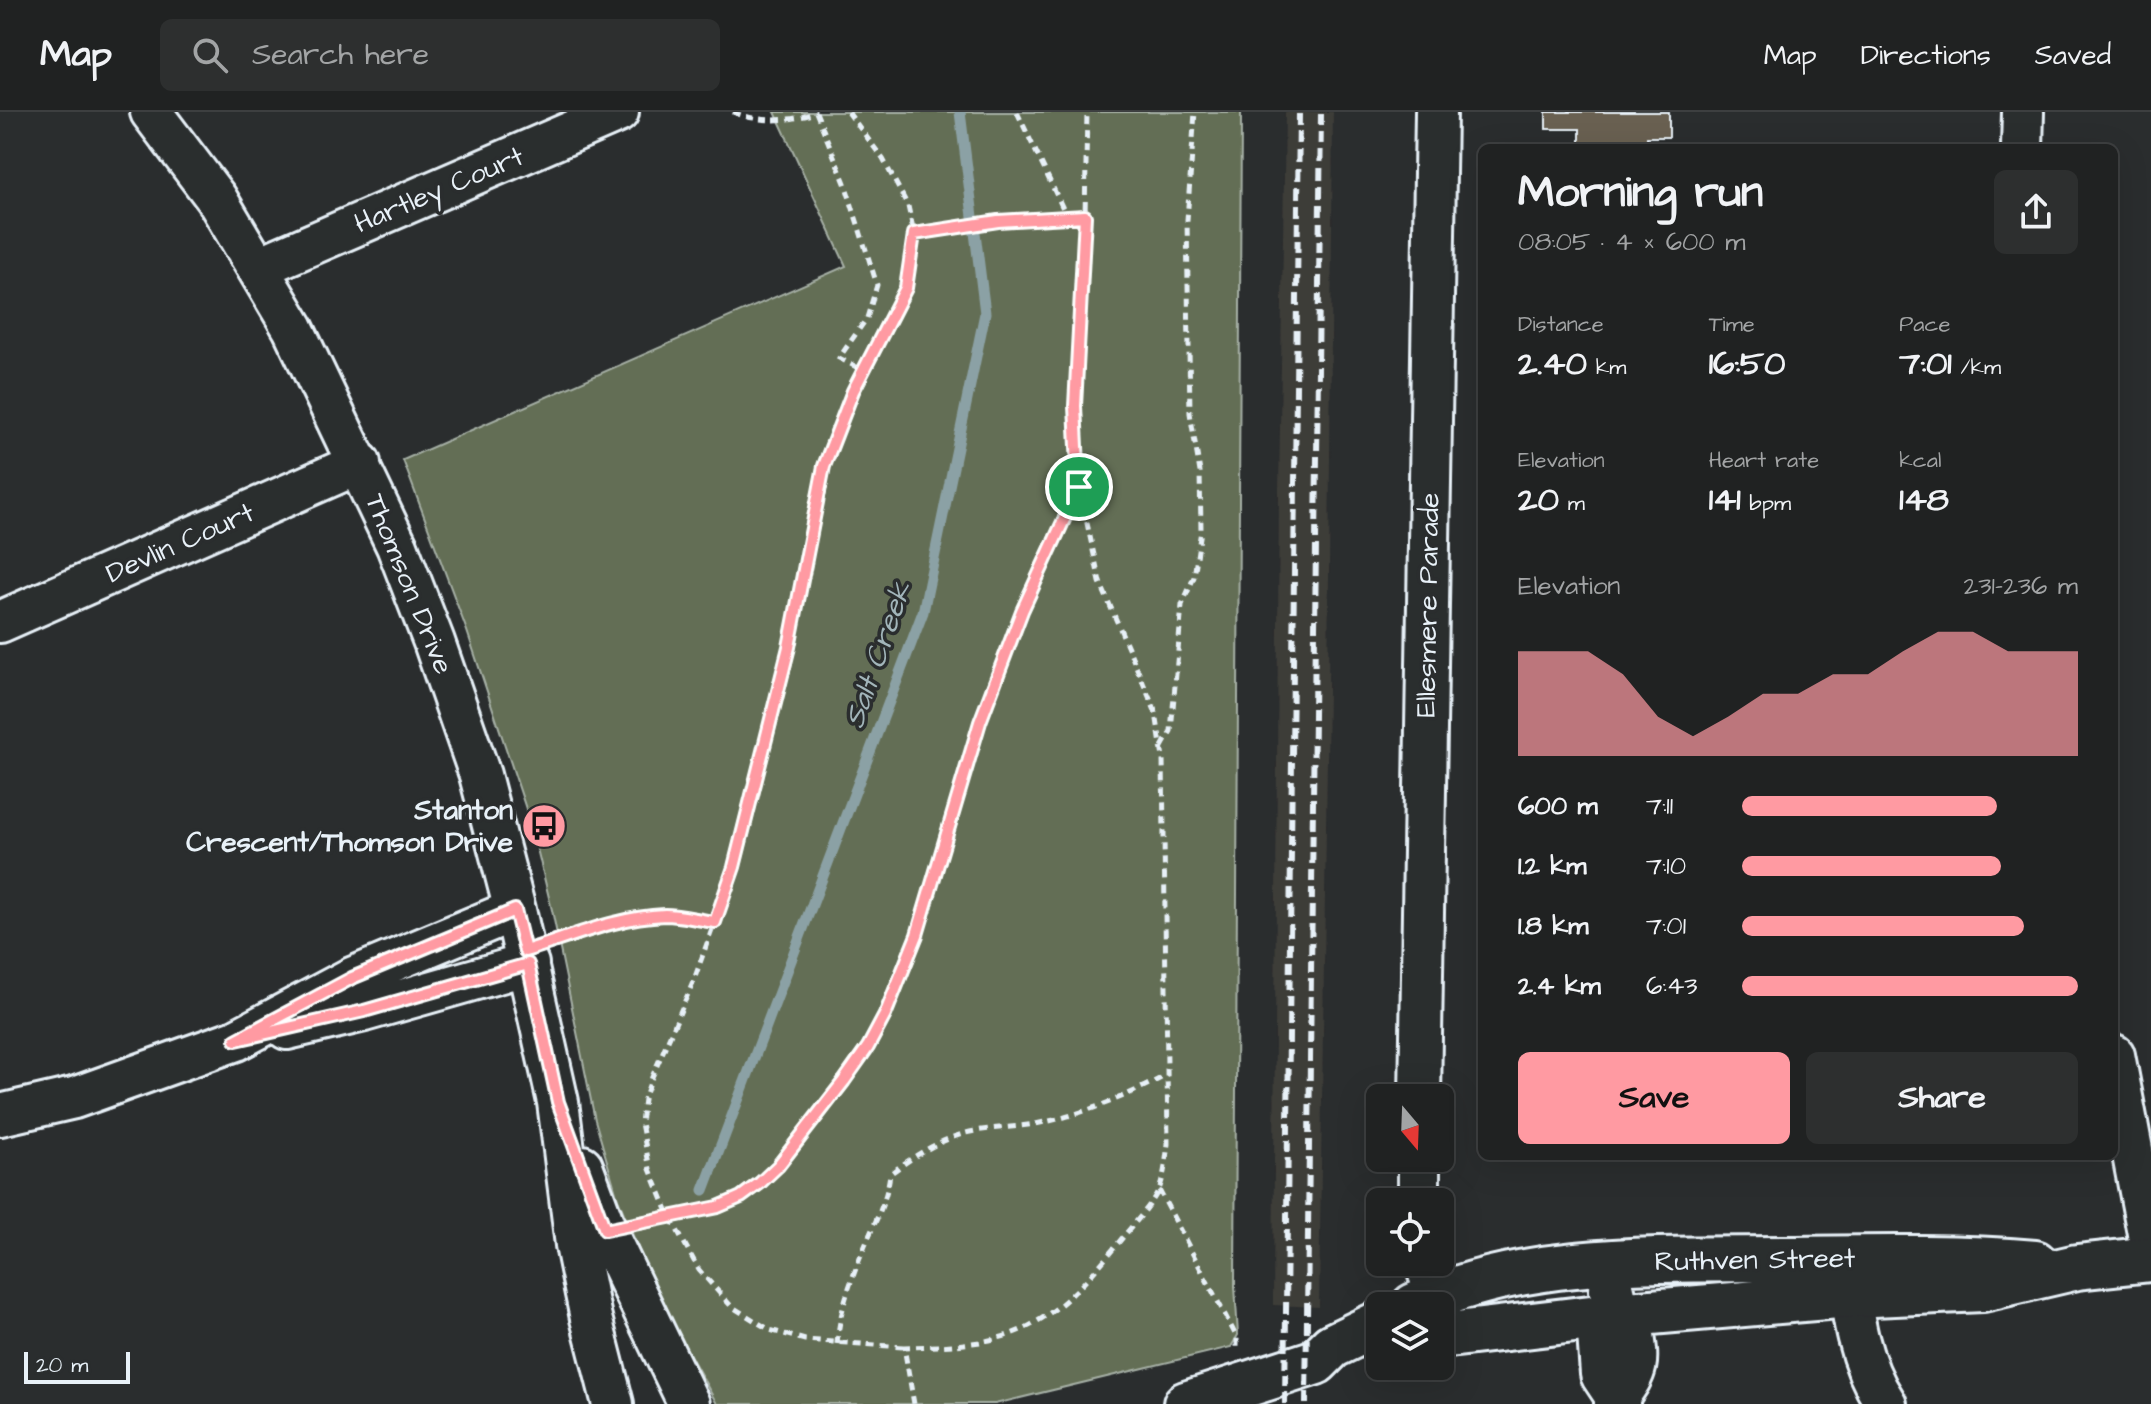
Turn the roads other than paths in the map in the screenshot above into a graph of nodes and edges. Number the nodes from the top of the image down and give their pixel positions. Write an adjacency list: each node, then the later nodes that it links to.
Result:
1 (151, 112): 6 (street, Thomson Drive)
2 (618, 112): 6 (street, Hartley Court)
3 (1436, 112): 13 (street, Ellesmere Parade)
4 (2023, 112): 5 (street)
5 (2022, 144)
6 (259, 267): 7 (street, Thomson Drive)
7 (360, 463): 8 (street, Devlin Court); 9 (street, Thomson Drive)
8 (0, 622)
9 (515, 910): 10 (street, Thomson Drive); 11 (street)
10 (526, 957): 11 (street); 14 (street, Thomson Drive)
11 (236, 1040): 15 (street)
12 (2118, 1076): 16 (street)
13 (1420, 1084)
14 (558, 1102): 27 (street, Thomson Drive); 28 (street, Thomson Drive)
15 (0, 1115)
16 (2151, 1249)
17 (2151, 1259): 19 (street, Ruthven Street)
18 (1608, 1263): 19 (street, Ruthven Street); 20 (street, Ruthven Street); 22 (street)
19 (1848, 1277): 22 (street, Ruthven Street); 30 (street)
20 (1454, 1298)
21 (1454, 1307): 22 (street, Ruthven Street)
22 (1616, 1315): 26 (street)
23 (1366, 1330): 25 (street)
24 (1366, 1357): 25 (street)
25 (1316, 1362): 29 (street)
26 (1617, 1400)
27 (613, 1404)
28 (689, 1404)
29 (1186, 1404)
30 (1886, 1404)

